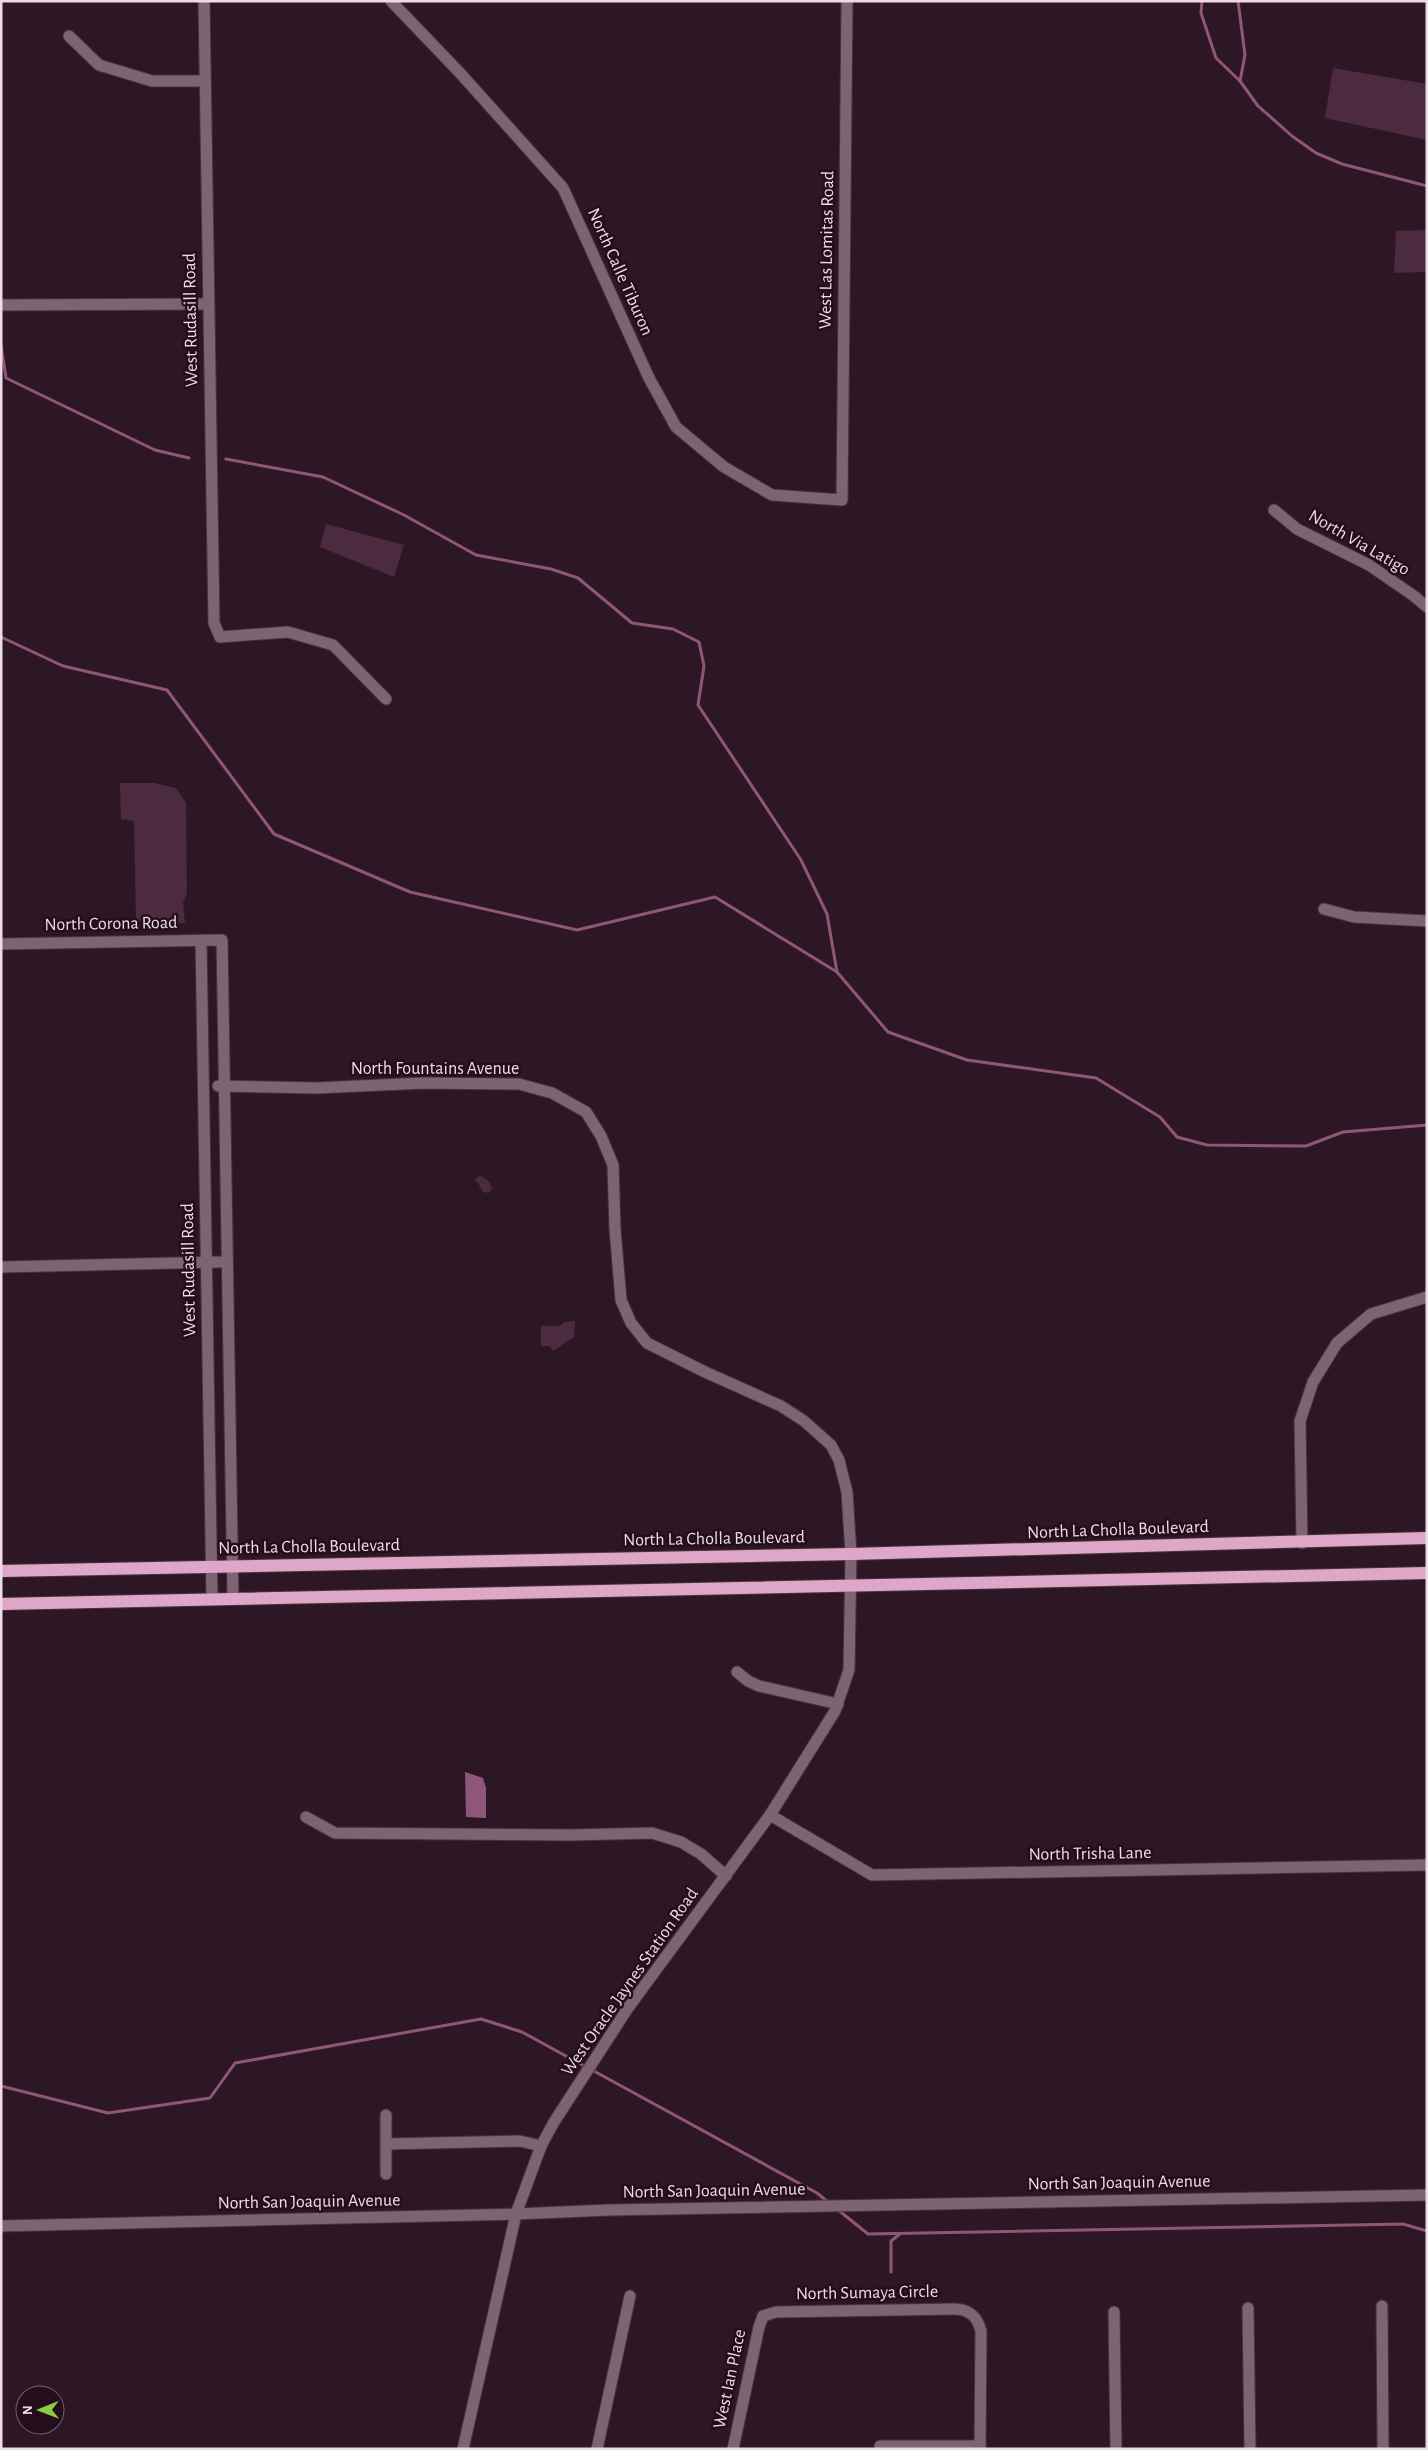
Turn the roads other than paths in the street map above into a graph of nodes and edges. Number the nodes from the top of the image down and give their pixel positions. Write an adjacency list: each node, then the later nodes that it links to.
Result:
1 (204, 1): 5 (street, West Rudasill Road)
2 (391, 1): 8 (street, North Calle Tiburon)
3 (847, 1): 8 (street, West Las Lomitas Road)
4 (69, 36): 5 (street)
5 (205, 81): 6 (street, West Rudasill Road)
6 (208, 304): 7 (street); 11 (street, West Rudasill Road)
7 (1, 305)
8 (842, 500)
9 (1274, 510): 10 (street, North Via Latigo)
10 (1427, 607)
11 (386, 699)
12 (1324, 909): 13 (street)
13 (1427, 921)
14 (202, 940): 15 (street, North Corona Road); 16 (street, North Corona Road); 17 (street, West Rudasill Road)
15 (1, 944)
16 (221, 1086): 23 (street, North Fountains Avenue); 25 (street)
17 (207, 1262): 18 (street); 19 (street); 24 (street, West Rudasill Road)
18 (220, 1262)
19 (1, 1267)
20 (1427, 1297): 22 (street)
21 (1427, 1538): 22 (main road, North La Cholla Boulevard)
22 (1302, 1543): 23 (main road, North La Cholla Boulevard)
23 (850, 1554): 25 (main road, North La Cholla Boulevard); 28 (street, West Oracle Jaynes Station Road)
24 (212, 1566): 25 (main road, North La Cholla Boulevard); 26 (main road, North La Cholla Boulevard); 29 (street, West Rudasill Road)
25 (232, 1566): 30 (street)
26 (1, 1571)
27 (1427, 1573): 28 (main road)
28 (850, 1585): 30 (main road); 33 (street, West Oracle Jaynes Station Road)
29 (212, 1599): 30 (main road); 31 (main road)
30 (232, 1599)
31 (1, 1604)
32 (737, 1672): 33 (street)
33 (838, 1704): 34 (street, West Oracle Jaynes Station Road)
34 (770, 1815): 36 (street, North Trisha Lane); 37 (street, West Oracle Jaynes Station Road)
35 (306, 1817): 37 (street)
36 (1427, 1865)
37 (726, 1876): 40 (street, West Oracle Jaynes Station Road)
38 (386, 2114): 39 (street)
39 (386, 2144): 40 (street); 41 (street)
40 (542, 2146): 43 (street, West Oracle Jaynes Station Road)
41 (386, 2174)
42 (1427, 2195): 43 (street, North San Joaquin Avenue)
43 (516, 2214): 44 (street, North San Joaquin Avenue); 52 (street, West Oracle Jaynes Station Road)
44 (1, 2226)
45 (630, 2296): 53 (street)
46 (1382, 2306): 57 (street)
47 (1248, 2308): 56 (street)
48 (1114, 2312): 55 (street)
49 (761, 2314): 51 (street, North Sumaya Circle); 54 (street, West Ian Place)
50 (880, 2446): 51 (street)
51 (980, 2447)
52 (464, 2449)
53 (597, 2449)
54 (733, 2449)
55 (1116, 2449)
56 (1250, 2449)
57 (1383, 2449)

